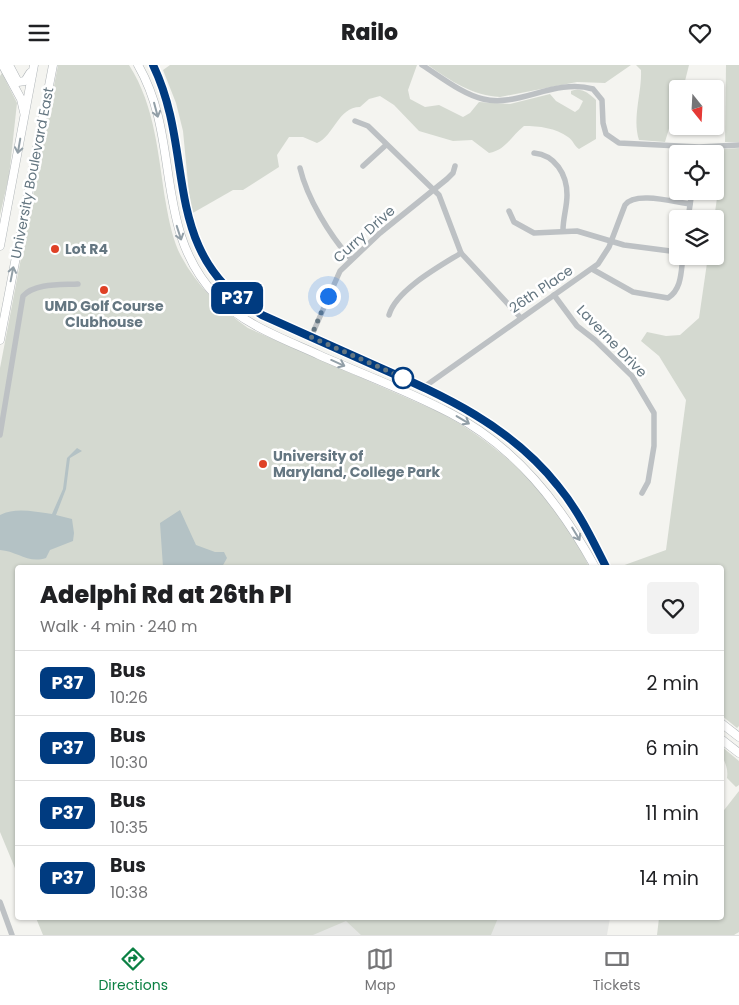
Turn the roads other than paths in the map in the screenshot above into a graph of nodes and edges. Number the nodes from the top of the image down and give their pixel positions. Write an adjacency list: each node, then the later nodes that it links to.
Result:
1 (53, 65): 35 (main road, University Boulevard East, one-way to 1)
2 (138, 65): 39 (main road, one-way to 39)
3 (152, 65): 34 (main road)
4 (422, 65): 11 (street)
5 (4, 66): 6 (main road); 7 (main road)
6 (34, 66): 7 (main road, University Boulevard East)
7 (24, 117): 24 (main road, University Boulevard East, one-way to 24)
8 (355, 121): 9 (street)
9 (386, 145): 14 (street); 17 (street)
10 (739, 145): 12 (street)
11 (669, 146)
12 (724, 146)
13 (534, 153): 22 (street)
14 (363, 166)
15 (455, 166): 17 (street, Curry Drive)
16 (300, 168): 27 (street)
17 (434, 190): 26 (street); 27 (street, Curry Drive)
18 (691, 200): 19 (street)
19 (690, 204): 20 (street); 23 (street, 26th Place)
20 (689, 210)
21 (509, 211): 22 (street)
22 (563, 230): 23 (street)
23 (611, 241): 25 (street); 29 (street, 26th Place)
24 (0, 246)
25 (669, 251)
26 (461, 253): 32 (street); 33 (street)
27 (350, 259): 34 (street, Curry Drive)
28 (682, 265): 29 (street)
29 (592, 269): 31 (street, 26th Place)
30 (78, 285): 37 (street)
31 (554, 295): 33 (street, 26th Place); 38 (street, Laverne Drive)
32 (390, 315)
33 (520, 317): 36 (street, 26th Place)
34 (311, 337): 36 (main road)
35 (0, 339)
36 (424, 387): 40 (main road)
37 (0, 435)
38 (642, 493)
39 (593, 565)
40 (605, 565)
41 (724, 725): 42 (main road)
42 (739, 737)
43 (724, 741): 44 (main road)
44 (739, 753)
45 (0, 902): 46 (street)
46 (12, 935)

